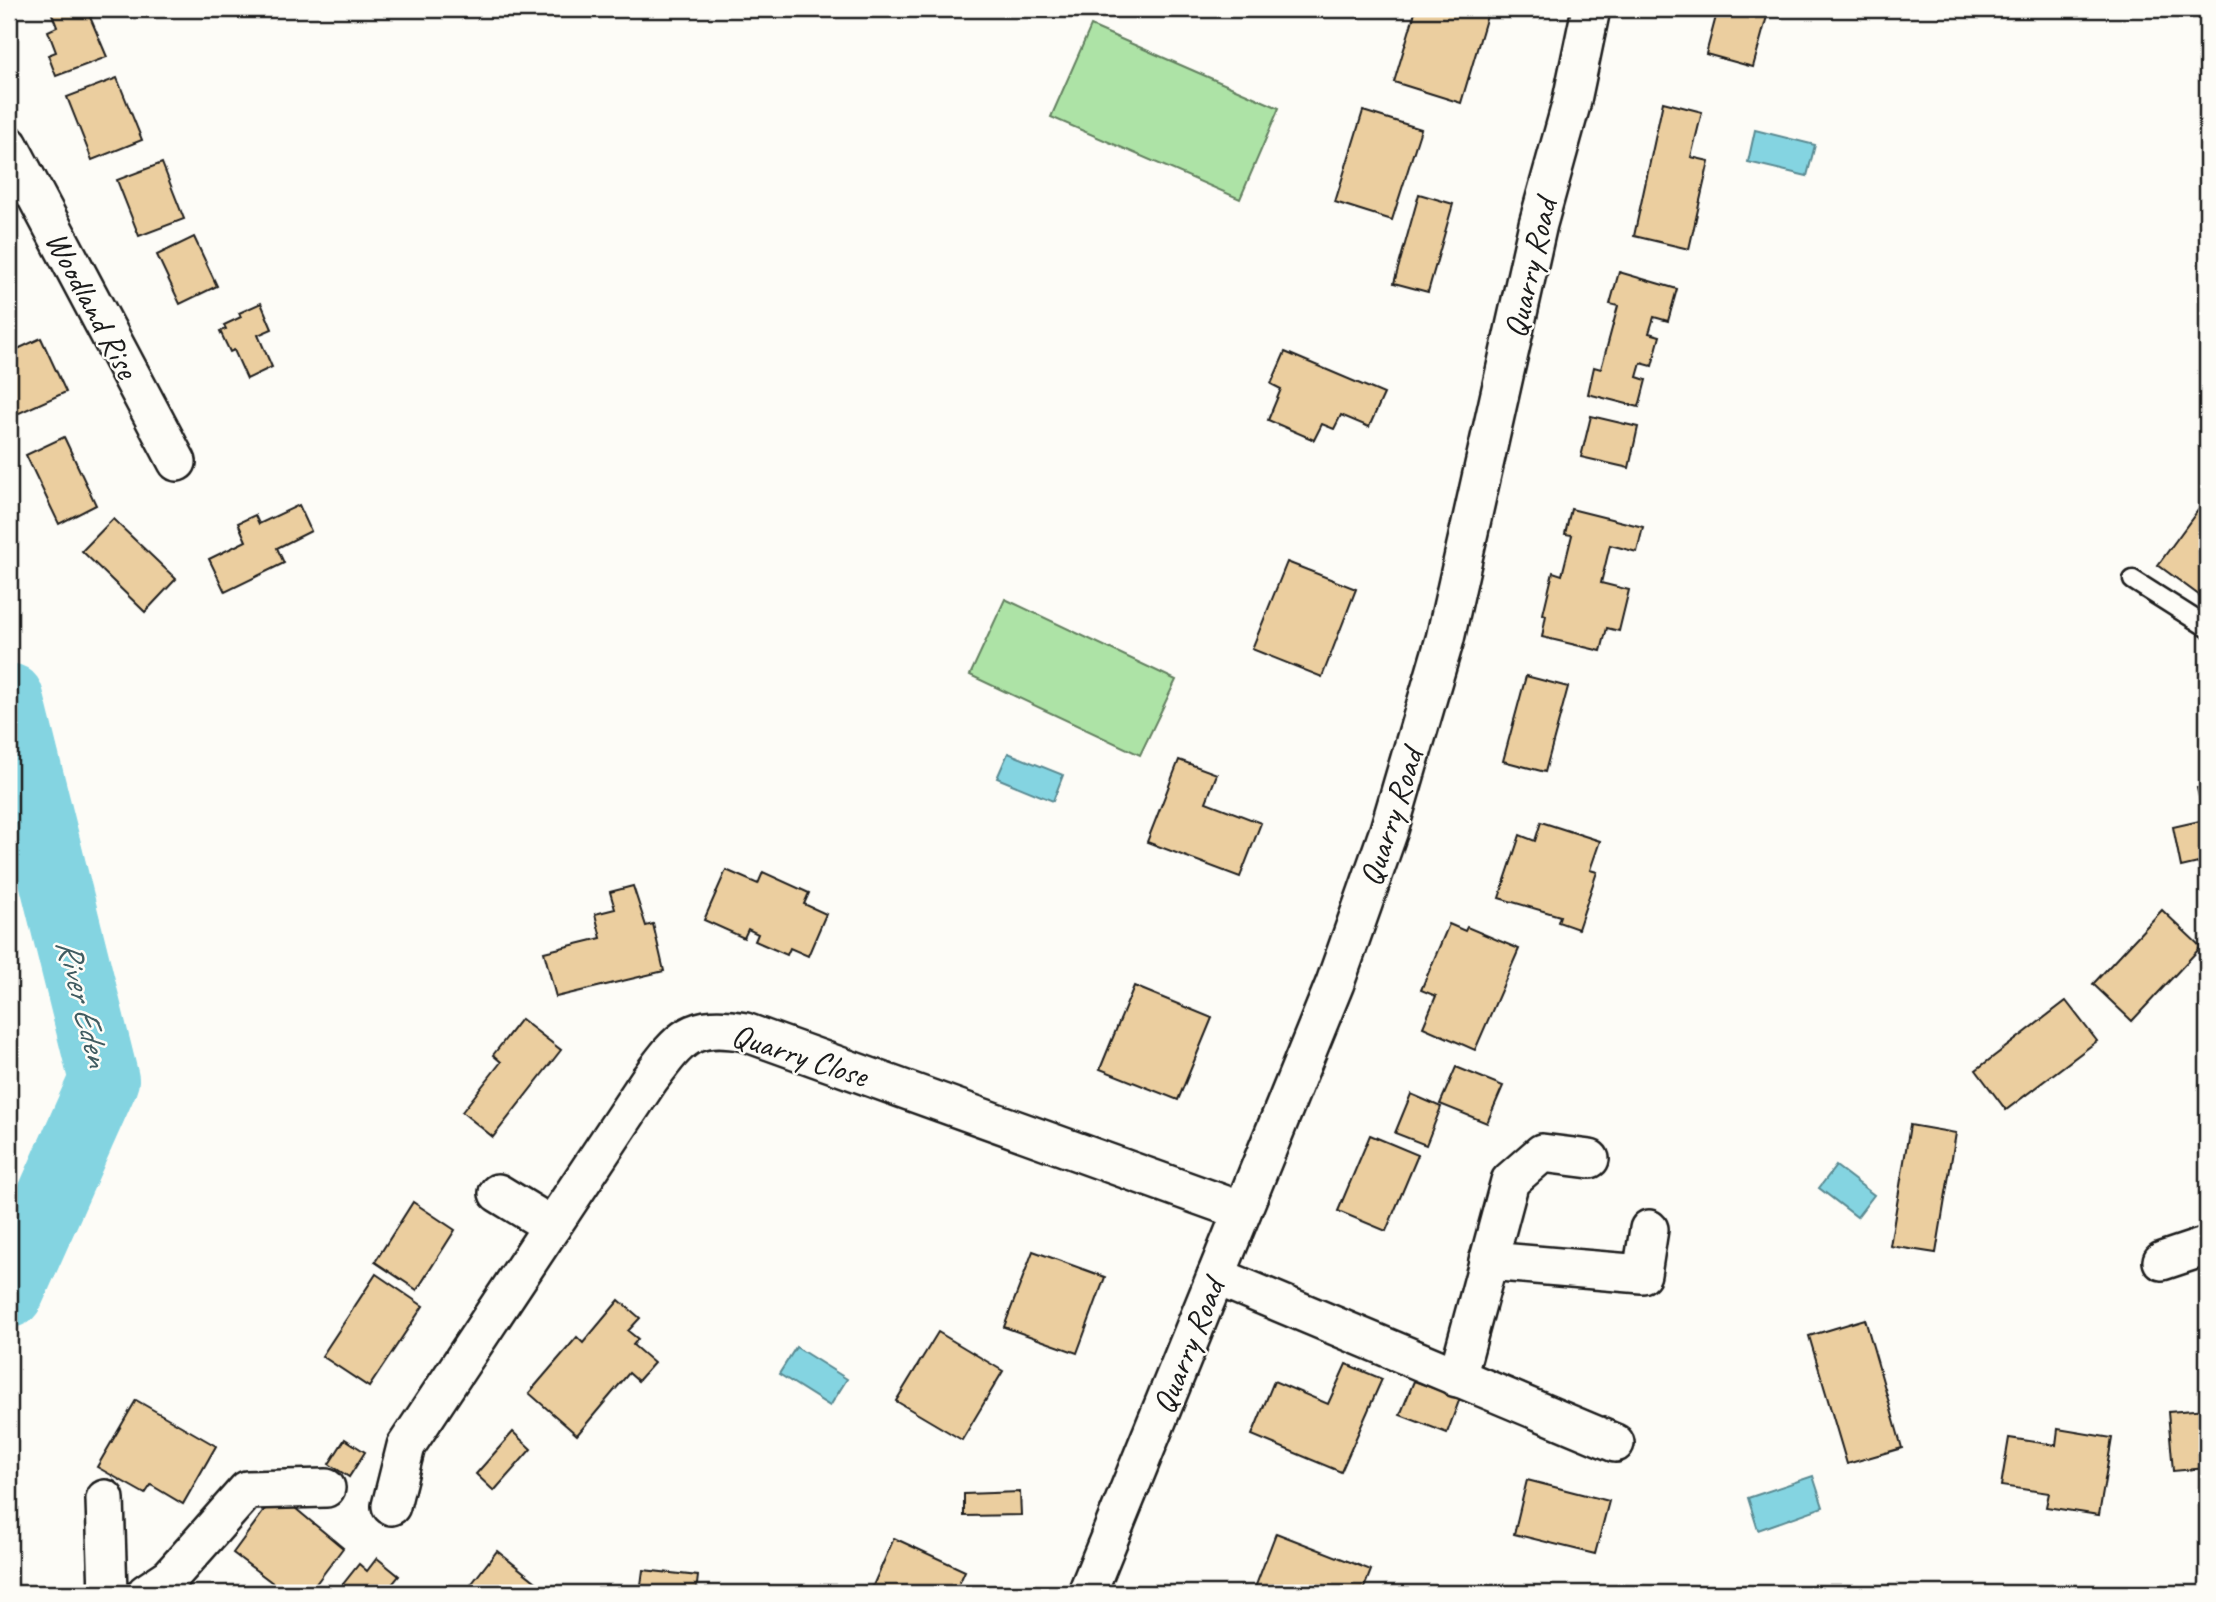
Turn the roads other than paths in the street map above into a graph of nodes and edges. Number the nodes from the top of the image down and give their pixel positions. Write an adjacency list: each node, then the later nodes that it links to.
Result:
1 (1591, 9): 8 (street, Quarry Road)
2 (9, 145): 3 (street, Woodland Rise)
3 (177, 462)
4 (2133, 580): 5 (lane)
5 (2207, 627)
6 (1590, 1159): 12 (street)
7 (498, 1193): 9 (street)
8 (1242, 1211): 9 (street, Quarry Close); 14 (street, Quarry Road)
9 (552, 1226): 19 (street, Quarry Close)
10 (1649, 1229): 12 (street)
11 (2207, 1246): 13 (street)
12 (1488, 1261): 15 (street)
13 (2162, 1261)
14 (1216, 1276): 15 (street); 22 (street, Quarry Road)
15 (1457, 1378): 16 (street)
16 (1615, 1443)
17 (326, 1488): 21 (street)
18 (105, 1499): 20 (street)
19 (391, 1506)
20 (108, 1593)
21 (146, 1593)
22 (1087, 1593)

